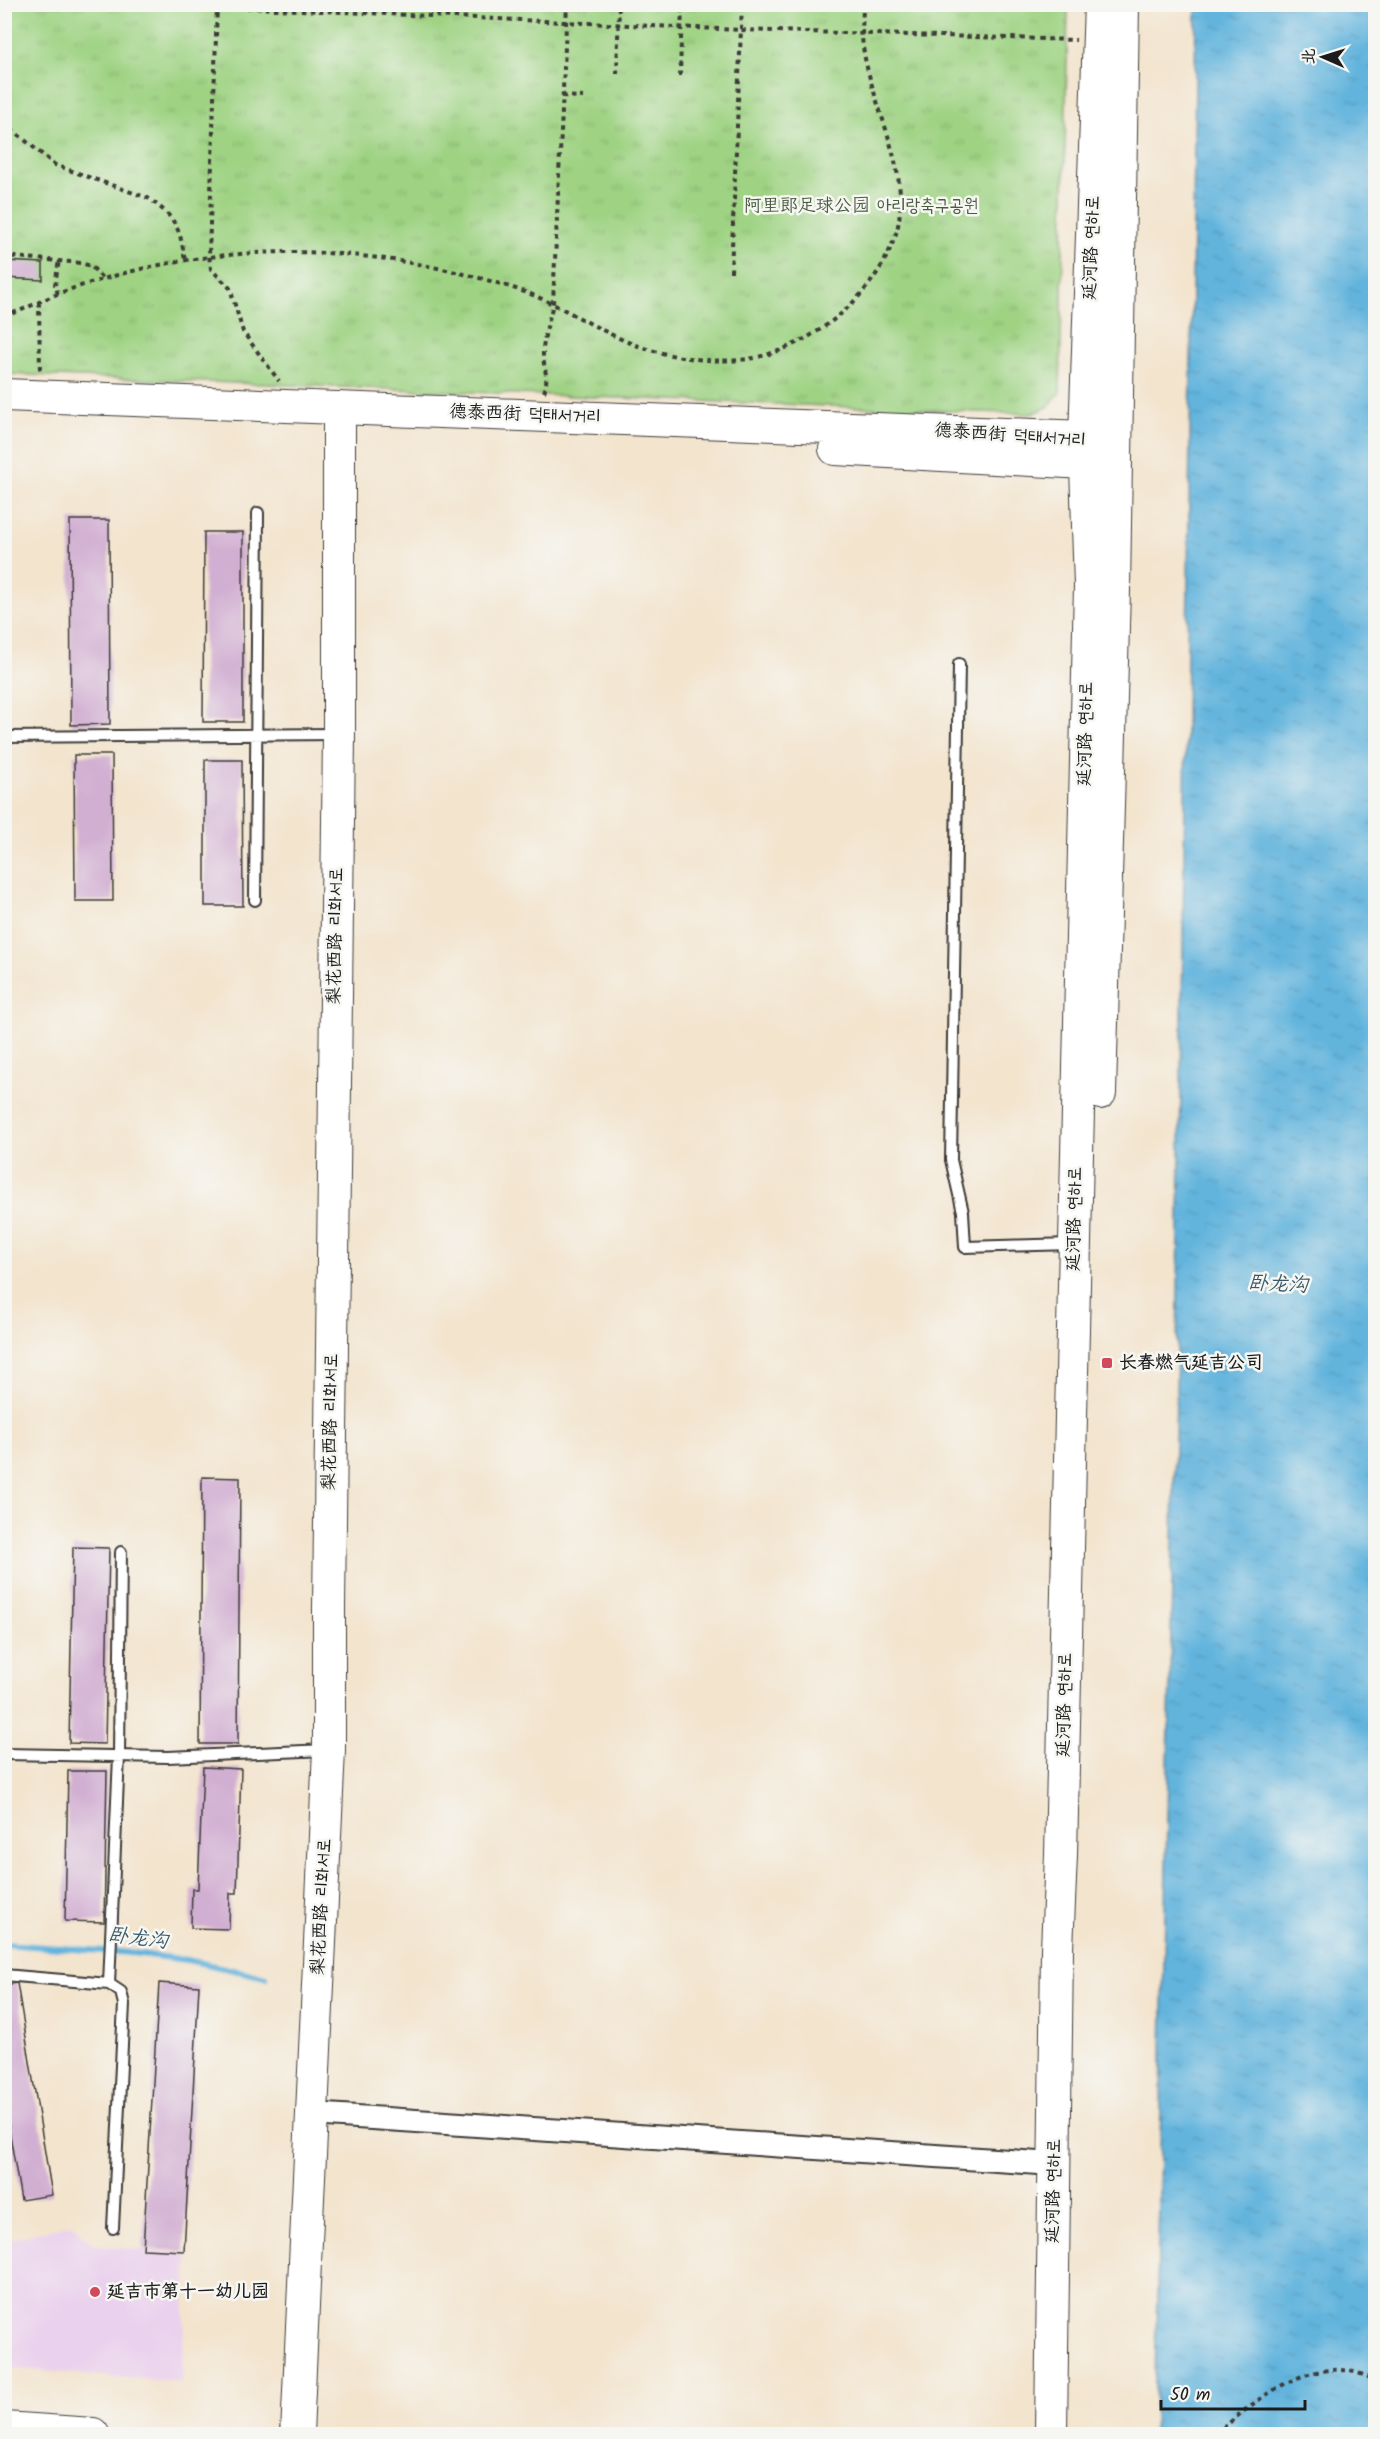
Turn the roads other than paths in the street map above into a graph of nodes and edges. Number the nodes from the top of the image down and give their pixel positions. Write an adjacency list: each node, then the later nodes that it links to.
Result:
1 (1100, 4): 6 (main road, 延河路 연하로)
2 (1123, 4): 7 (main road, 延河路 연하로)
3 (4, 395): 5 (main road, 德泰西街 덕태서거리)
4 (4, 413): 5 (main road, 德泰西街 덕태서거리)
5 (339, 417): 6 (main road, 德泰西街 덕태서거리); 10 (main road, 梨花西路 리화서로)
6 (1085, 450): 7 (main road, 德泰西街 덕태서거리); 14 (main road, 延河路 연하로)
7 (1116, 451): 28 (main road, 延河路 연하로)
8 (258, 513): 11 (lane)
9 (959, 664): 14 (lane)
10 (339, 734): 11 (lane); 16 (main road, 梨花西路 리화서로)
11 (256, 735): 12 (lane); 13 (lane)
12 (4, 737)
13 (255, 900)
14 (1075, 1244): 22 (main road, 延河路 연하로)
15 (122, 1552): 18 (lane)
16 (329, 1750): 18 (lane); 21 (main road, 梨花西路 리화서로)
17 (4, 1754): 18 (lane)
18 (119, 1756): 20 (lane)
19 (4, 1975): 20 (lane)
20 (109, 1984): 23 (lane)
21 (312, 2114): 22 (street); 26 (main road, 梨花西路 리화서로)
22 (1054, 2164): 27 (main road, 延河路 연하로)
23 (112, 2228)
24 (4, 2428): 25 (main road)
25 (93, 2434)
26 (297, 2434)
27 (1051, 2434)
28 (1073, 2434)

